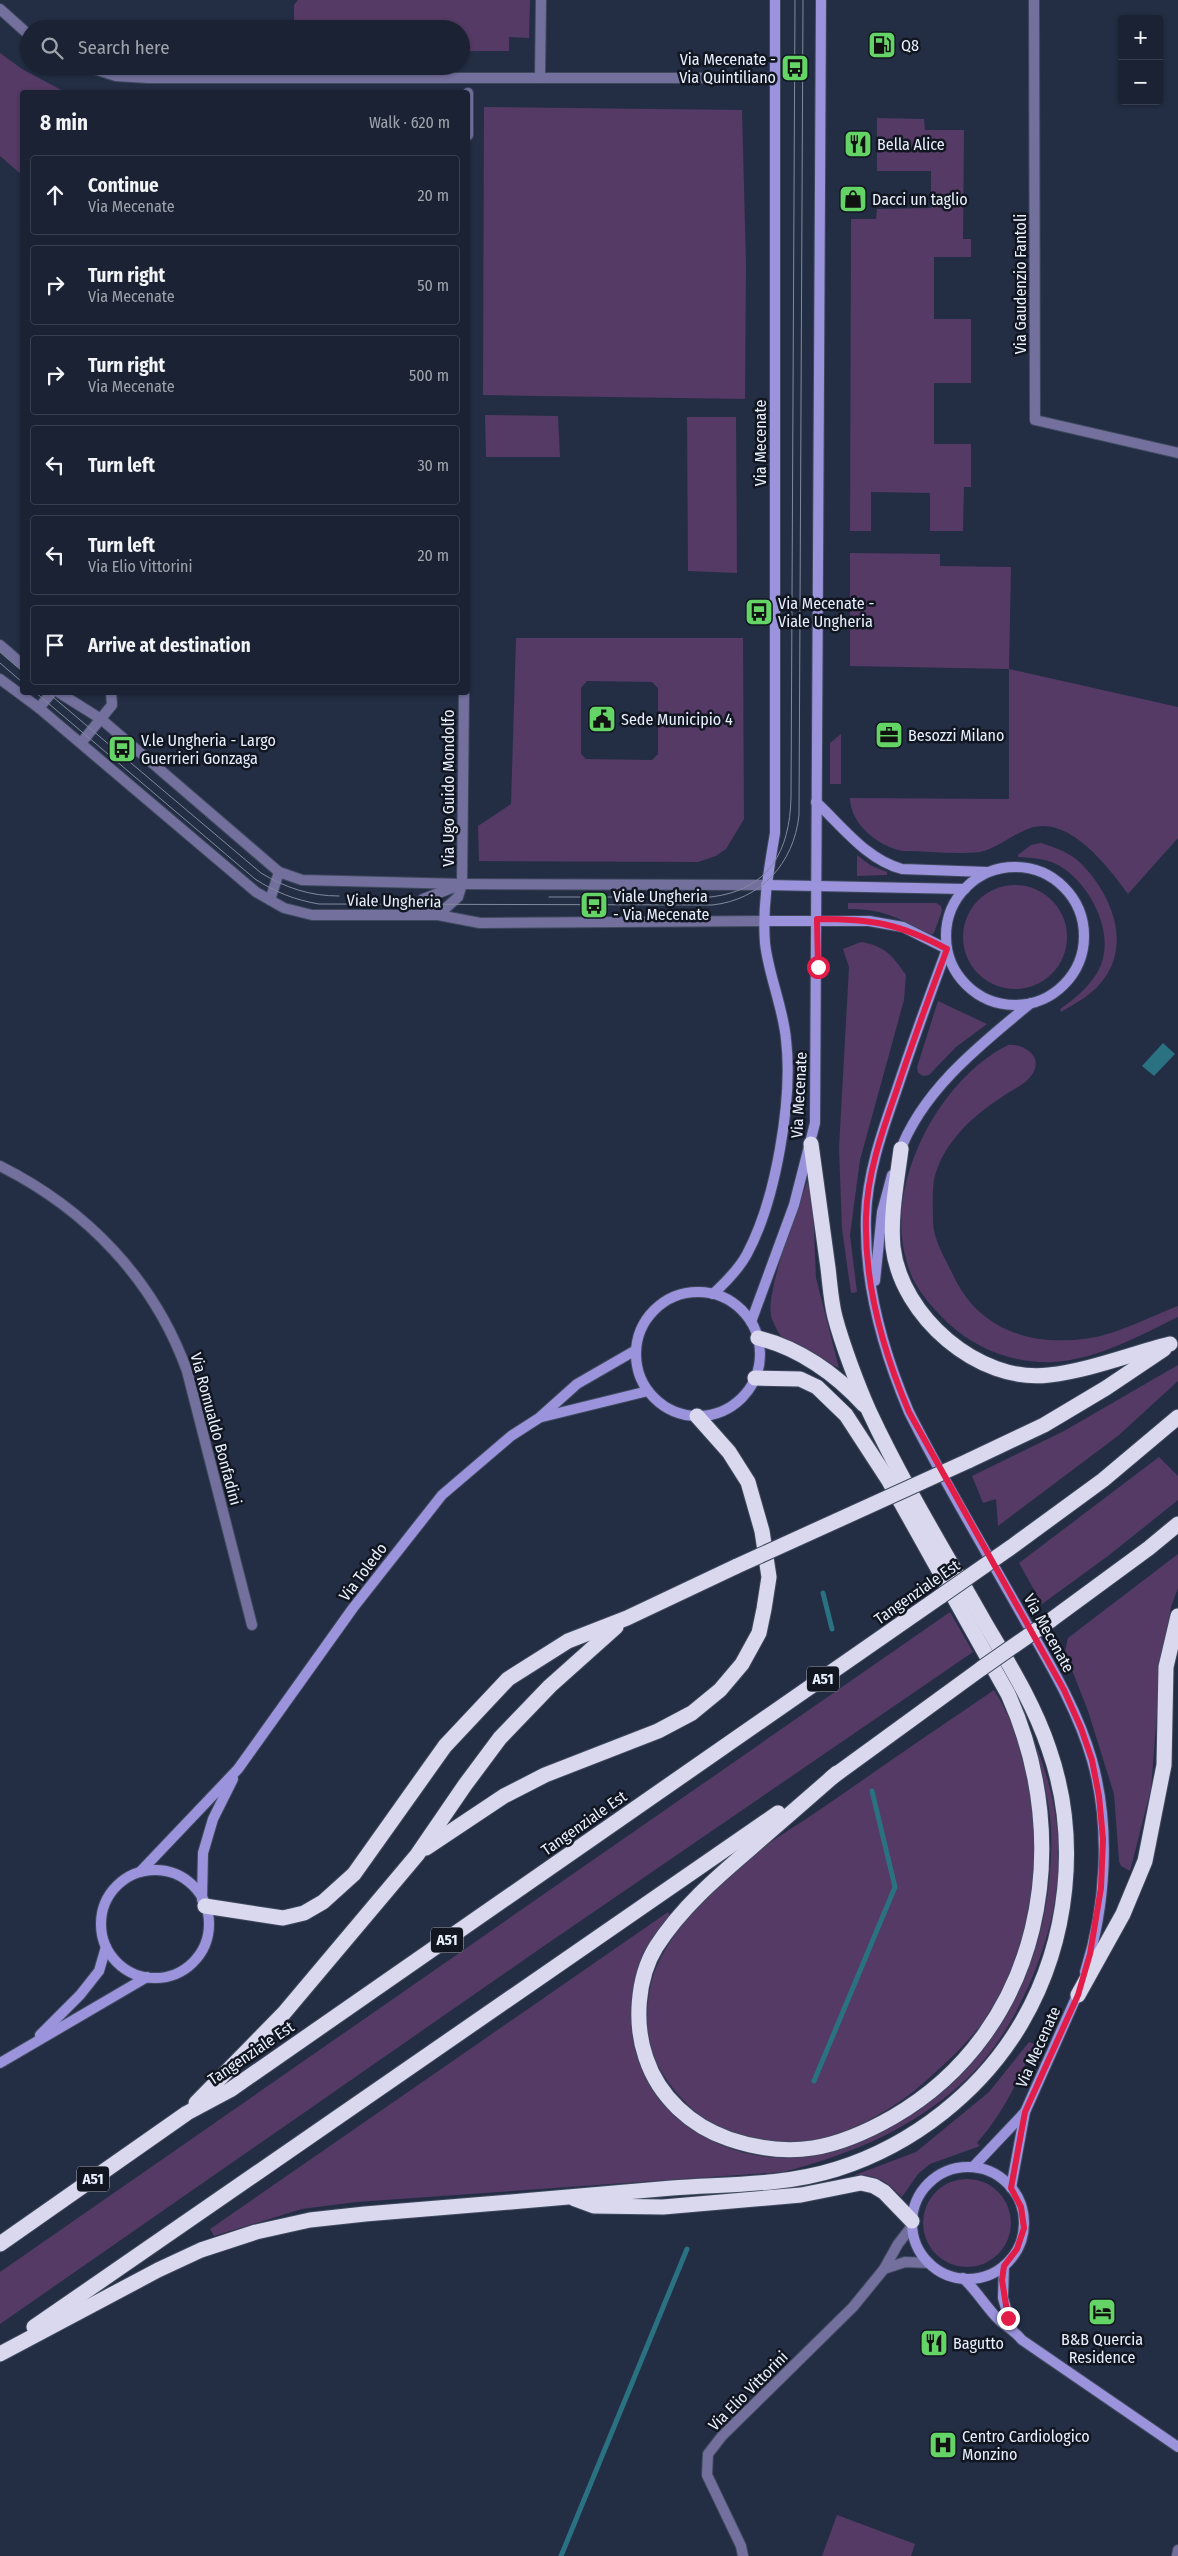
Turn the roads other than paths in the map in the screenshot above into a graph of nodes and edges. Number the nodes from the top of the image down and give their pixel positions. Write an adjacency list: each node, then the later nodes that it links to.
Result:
1 (541, 0): 9 (street)
2 (775, 0): 10 (main road, Via Mecenate)
3 (821, 0): 25 (main road, Via Mecenate)
4 (1034, 0): 12 (street, Via Gaudenzio Fantoli)
5 (0, 9): 6 (street)
6 (20, 27)
7 (113, 75): 8 (street)
8 (467, 78): 9 (street); 11 (street)
9 (540, 78): 10 (street)
10 (775, 78): 29 (main road, Via Mecenate)
11 (468, 90)
12 (1178, 453)
13 (0, 645): 14 (street)
14 (20, 662)
15 (0, 680): 16 (street, Viale Ungheria)
16 (20, 694)
17 (21, 695): 22 (street, Viale Ungheria)
18 (50, 695): 22 (street)
19 (63, 695): 23 (street, Viale Ungheria)
20 (111, 695): 23 (street)
21 (464, 695): 28 (street, Via Ugo Guido Mondolfo)
22 (39, 708): 24 (street, Viale Ungheria)
23 (101, 719): 24 (street); 26 (street, Viale Ungheria)
24 (81, 744): 32 (street, Viale Ungheria)
25 (816, 802): 27 (main road, Via Mecenate); 30 (main road, Via Mecenate)
26 (279, 872): 28 (street, Viale Ungheria); 32 (street)
27 (988, 872): 31 (main road, Via Mecenate); 37 (main road, Via Mecenate)
28 (462, 884): 29 (street, Viale Ungheria); 33 (street); 33 (street)
29 (766, 885): 30 (main road); 35 (main road, Via Mecenate)
30 (817, 888): 31 (main road); 34 (main road, Via Mecenate)
31 (965, 889): 36 (main road, Via Mecenate)
32 (270, 900): 33 (street, Viale Ungheria)
33 (438, 915): 35 (street, Viale Ungheria)
34 (817, 919): 35 (main road); 36 (main road); 38 (main road, Via Mecenate)
35 (765, 921): 41 (main road, Via Mecenate)
36 (947, 949): 37 (main road, Via Mecenate); 42 (main road, Via Mecenate)
37 (1031, 1003): 39 (main road, Via Mecenate)
38 (811, 1144): 43 (main road, Via Mecenate); 49 (highway)
39 (901, 1149): 42 (main road, Via Mecenate); 45 (highway)
40 (0, 1166): 56 (street, Via Romualdo Bonfadini)
41 (713, 1294): 43 (main road); 46 (main road)
42 (873, 1300): 64 (main road, Via Mecenate)
43 (751, 1322): 44 (main road)
44 (758, 1338): 47 (main road); 49 (highway)
45 (1174, 1341): 55 (highway, bridge)
46 (636, 1350): 48 (main road); 52 (main road)
47 (755, 1378): 50 (main road); 58 (highway)
48 (648, 1391): 50 (main road); 52 (main road)
49 (868, 1409): 71 (highway)
50 (697, 1416): 59 (highway)
51 (1178, 1417): 68 (highway, Tangenziale Est / A51, bridge)
52 (539, 1418): 57 (main road, Via Toledo)
53 (1178, 1524): 58 (highway, bridge)
54 (1178, 1616): 64 (highway)
55 (627, 1618): 59 (highway); 61 (highway)
56 (252, 1625)
57 (238, 1770): 60 (main road); 61 (main road)
58 (837, 1773): 79 (highway)
59 (417, 1855): 68 (highway)
60 (140, 1872): 61 (main road); 62 (main road)
61 (204, 1903): 63 (main road)
62 (106, 1947): 63 (main road); 65 (main road)
63 (148, 1977): 65 (main road)
64 (1078, 1995): 67 (main road, Via Mecenate)
65 (30, 2045): 66 (main road)
66 (0, 2063)
67 (1025, 2112): 69 (main road, Via Mecenate); 70 (main road, Via Mecenate)
68 (187, 2113): 73 (highway, Tangenziale Est / A51)
69 (973, 2167): 70 (main road); 72 (main road)
70 (1011, 2188): 75 (main road)
71 (568, 2197): 72 (highway); 79 (highway)
72 (912, 2223): 74 (main road); 76 (street, Via Elio Vittorini)
73 (0, 2244)
74 (929, 2263): 76 (street); 77 (main road)
75 (1004, 2266): 77 (main road); 78 (main road)
76 (884, 2269): 82 (street, Via Elio Vittorini)
77 (963, 2278): 78 (main road)
78 (1012, 2328): 80 (main road)
79 (0, 2352)
80 (1178, 2447)
81 (1178, 2550): 83 (street)
82 (743, 2556)
83 (1177, 2556)

